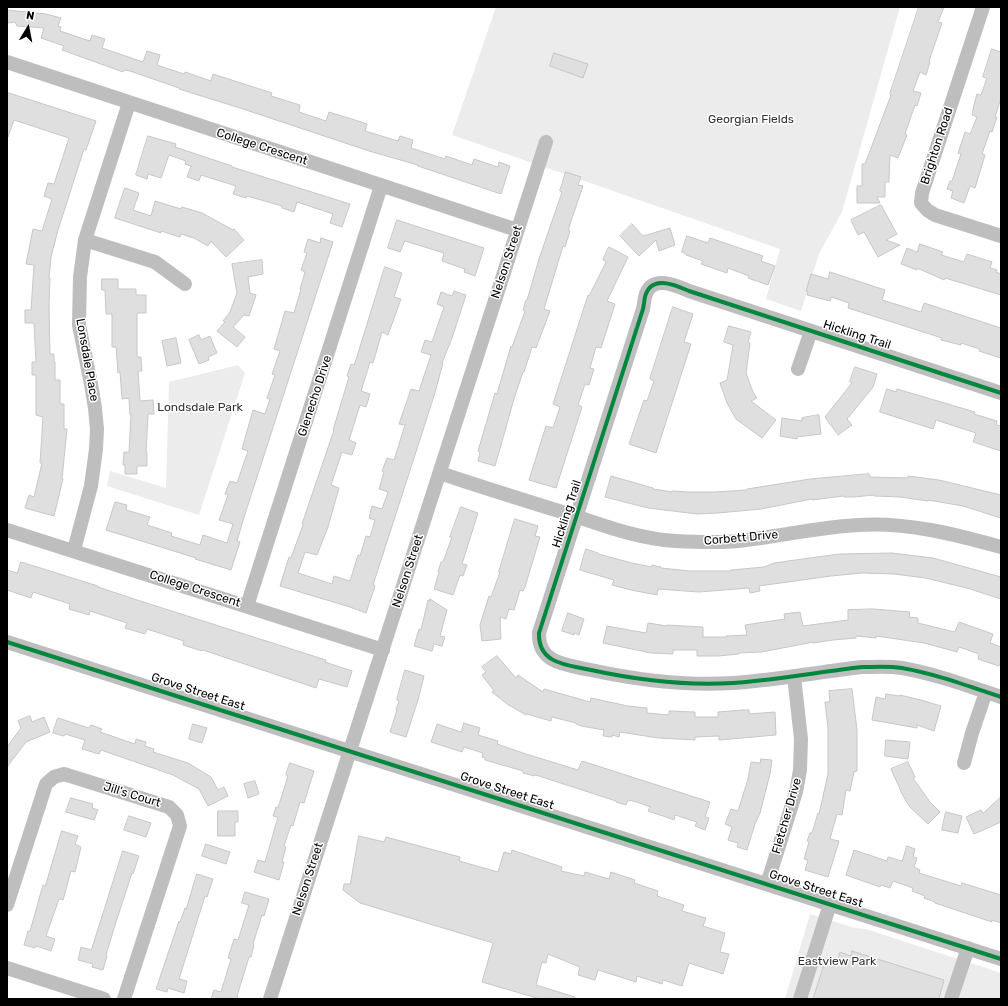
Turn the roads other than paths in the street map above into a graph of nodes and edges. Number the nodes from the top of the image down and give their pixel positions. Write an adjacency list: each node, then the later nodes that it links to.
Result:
1 (983, 7): 7 (street, Brighton Road)
2 (7, 62): 3 (street, College Crescent)
3 (129, 103): 5 (street, College Crescent); 8 (street, Lonsdale Place)
4 (546, 142): 6 (street, Nelson Street)
5 (381, 186): 6 (street, College Crescent); 18 (street, Glenecho Drive)
6 (517, 230): 13 (street, Nelson Street)
7 (1001, 236)
8 (85, 240): 9 (street); 17 (street, Lonsdale Place)
9 (185, 284)
10 (811, 331): 11 (street); 12 (street, Hickling Trail); 14 (street, Hickling Trail)
11 (798, 368)
12 (1001, 393)
13 (440, 473): 14 (street, Corbett Drive); 20 (street, Nelson Street)
14 (577, 517): 16 (street, Corbett Drive); 21 (street, Hickling Trail)
15 (7, 530): 17 (street, College Crescent)
16 (1001, 547)
17 (74, 550): 18 (street, College Crescent)
18 (247, 606): 20 (street, College Crescent)
19 (7, 642): 24 (street, Grove Street East)
20 (383, 650): 24 (street, Nelson Street)
21 (794, 676): 22 (street, Hickling Trail); 26 (street, Fletcher Drive)
22 (986, 692): 23 (street, Hickling Trail); 25 (street)
23 (1001, 697)
24 (349, 751): 26 (street, Grove Street East); 34 (street, Nelson Street)
25 (964, 763)
26 (767, 884): 27 (street, Grove Street East)
27 (830, 904): 29 (street, Grove Street East); 35 (street)
28 (7, 905): 33 (street, Jill's Court)
29 (968, 948): 30 (street, Grove Street East); 36 (street)
30 (1001, 959)
31 (7, 968): 32 (street)
32 (104, 999)
33 (124, 999)
34 (270, 999)
35 (800, 999)
36 (951, 999)

